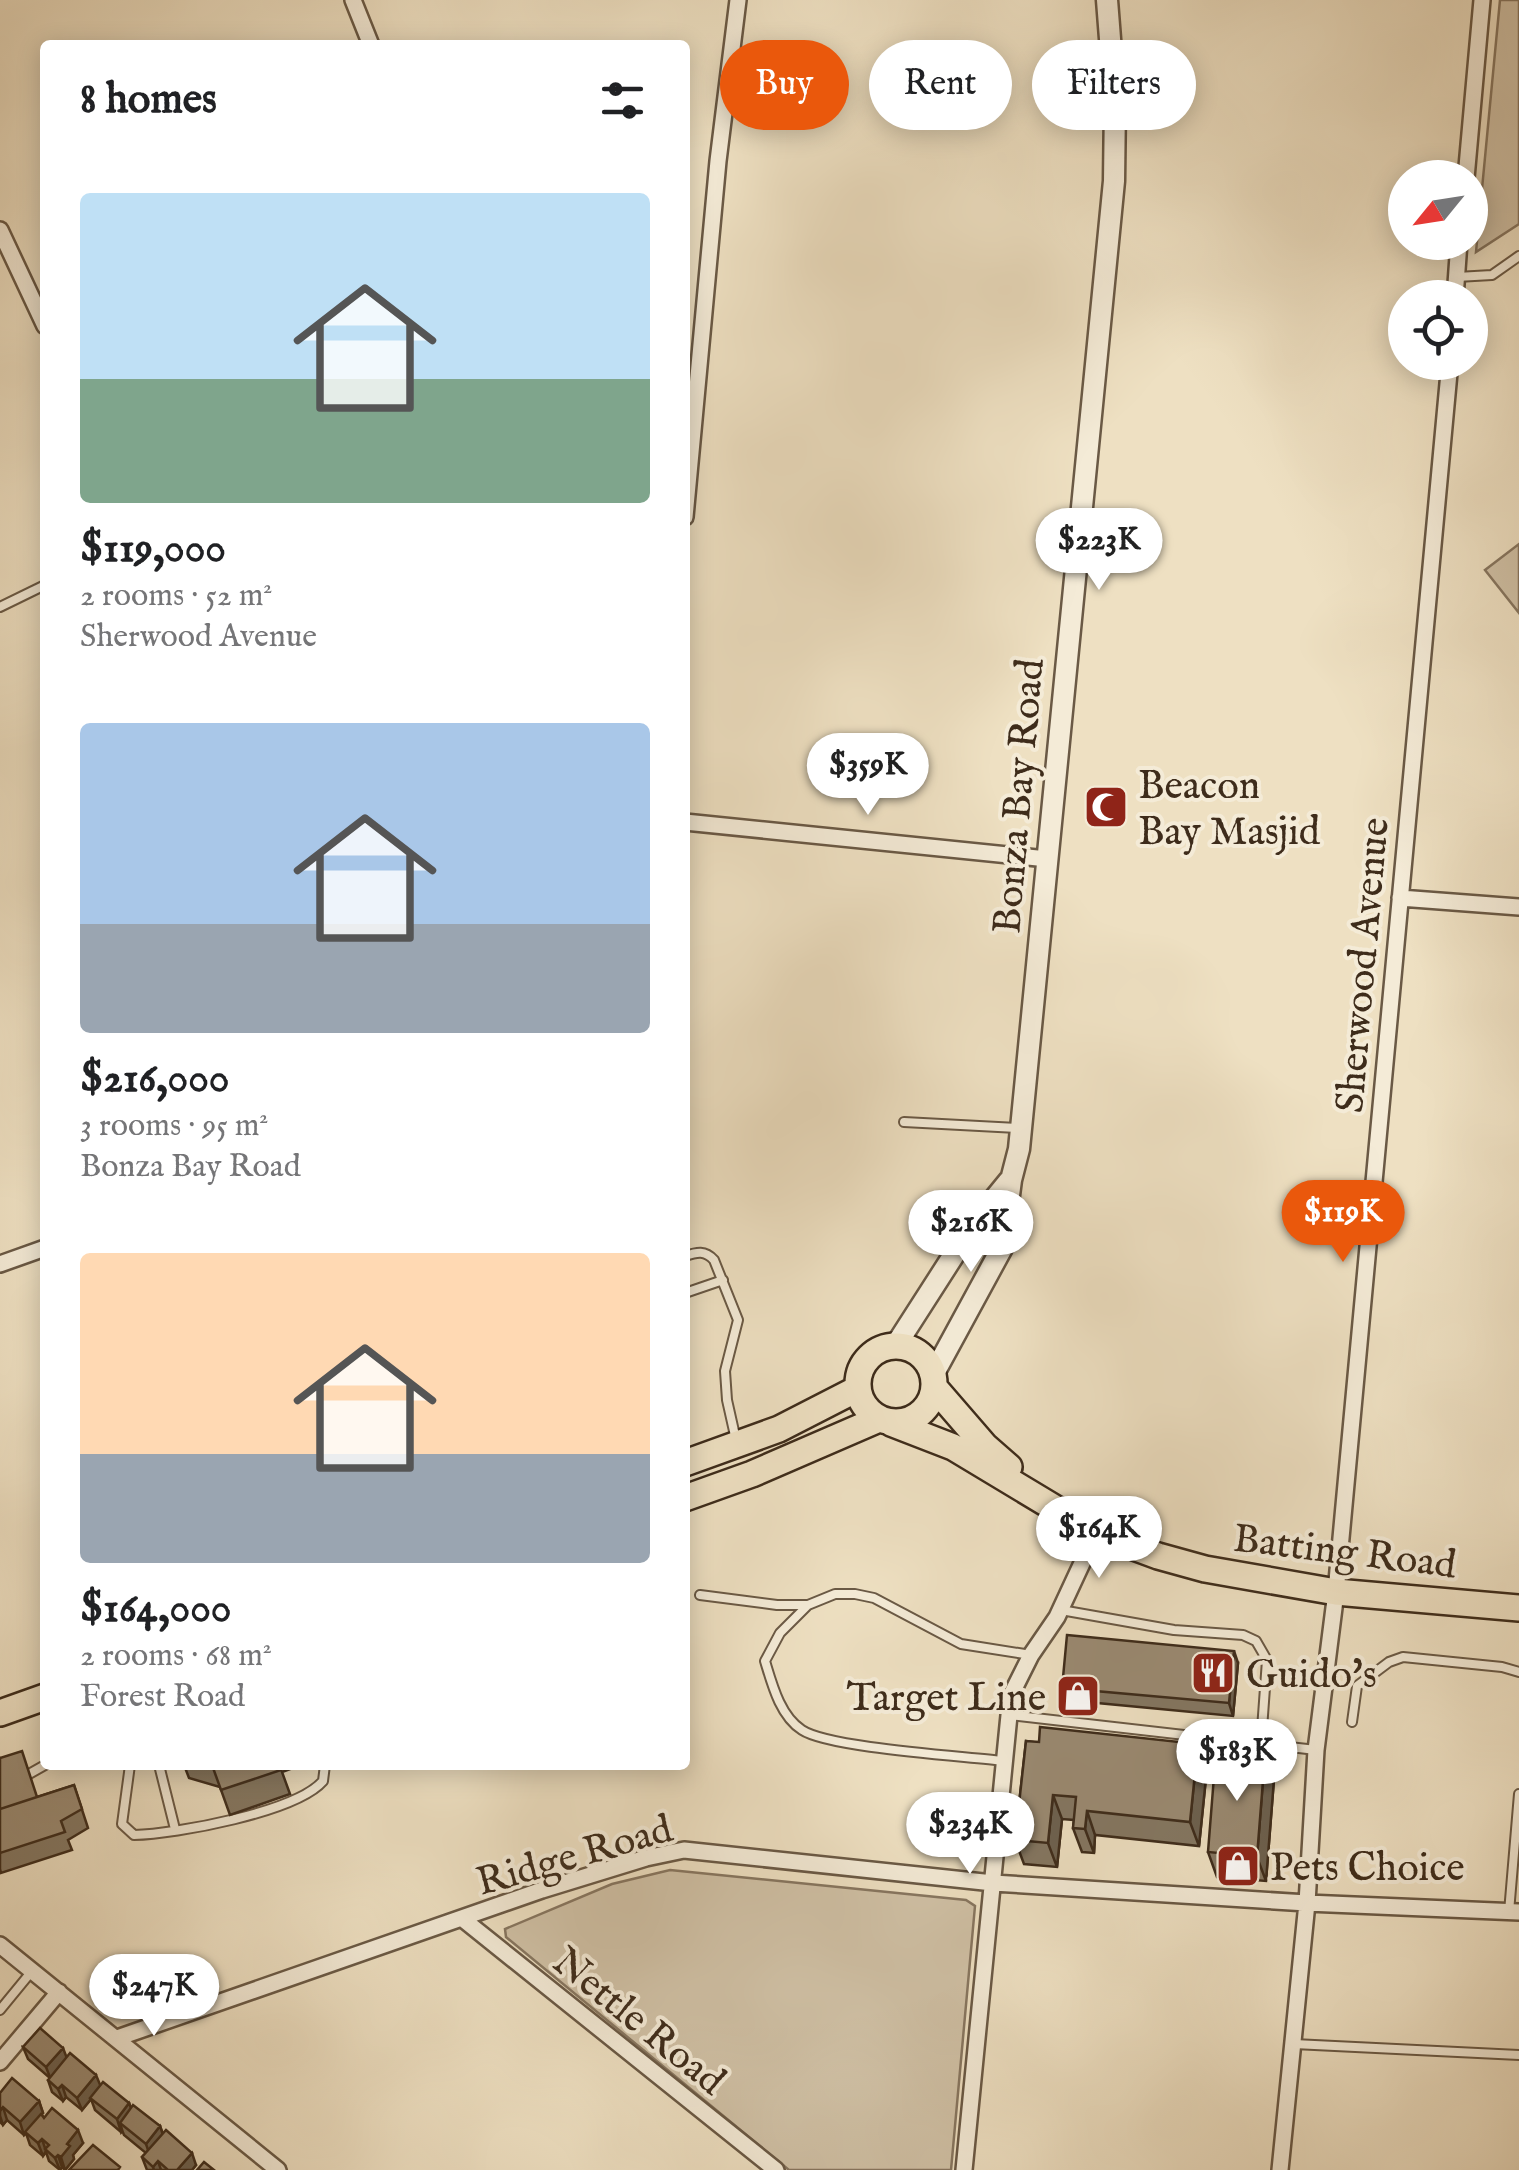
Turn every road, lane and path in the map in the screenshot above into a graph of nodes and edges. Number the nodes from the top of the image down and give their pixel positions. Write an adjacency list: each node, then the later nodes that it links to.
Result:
1 (353, 0): 5 (street)
2 (738, 0): 14 (street)
3 (1107, 0): 18 (street, Bonza Bay Road)
4 (1482, 0): 6 (street)
5 (369, 40)
6 (1468, 160)
7 (0, 230): 12 (street)
8 (1519, 256): 10 (lane)
9 (1458, 260): 10 (street)
10 (1457, 277): 11 (street)
11 (1457, 280)
12 (40, 315)
13 (1448, 380): 19 (street, Sherwood Avenue)
14 (690, 462)
15 (40, 587): 16 (lane)
16 (0, 607)
17 (690, 822): 18 (street)
18 (1047, 858): 22 (street, Bonza Bay Road)
19 (1400, 898): 20 (street); 38 (street, Sherwood Avenue)
20 (1519, 908)
21 (904, 1122): 22 (lane)
22 (1022, 1129): 23 (street, Bonza Bay Road)
23 (1010, 1180): 29 (street, Bonza Bay Road); 30 (street, Bonza Bay Road)
24 (40, 1250): 26 (street)
25 (690, 1254): 27 (lane)
26 (0, 1264)
27 (723, 1280): 28 (lane); 33 (lane)
28 (690, 1292)
29 (896, 1345): 30 (main road); 31 (main road)
30 (934, 1381): 32 (main road); 36 (main road, Batting Road)
31 (857, 1389): 32 (main road); 33 (main road)
32 (885, 1421): 35 (main road); 36 (main road, Batting Road)
33 (737, 1444): 34 (main road)
34 (690, 1462)
35 (690, 1496)
36 (1054, 1507): 37 (main road, Batting Road)
37 (1096, 1533): 38 (main road, Batting Road); 42 (street)
38 (1336, 1592): 41 (main road, Batting Road); 50 (street, Sherwood Avenue)
39 (700, 1595): 40 (lane)
40 (808, 1605): 43 (lane); 51 (lane)
41 (1519, 1608)
42 (1061, 1610): 43 (street); 49 (lane)
43 (1031, 1655): 47 (street)
44 (1519, 1672): 48 (lane)
45 (40, 1699): 46 (main road)
46 (0, 1713)
47 (1009, 1715): 49 (lane); 51 (street)
48 (1352, 1722)
49 (1260, 1743): 50 (lane)
50 (1316, 1750): 60 (street, Sherwood Avenue)
51 (1003, 1761): 59 (street)
52 (40, 1768): 56 (lane)
53 (129, 1770): 58 (lane)
54 (161, 1770): 58 (lane)
55 (325, 1770): 58 (lane)
56 (8, 1786)
57 (1519, 1794): 61 (lane)
58 (176, 1829)
59 (992, 1883): 60 (street, Ridge Road); 62 (street, Ridge Road); 73 (street)
60 (1307, 1903): 61 (street, Ridge Road); 68 (street, Sherwood Avenue)
61 (1514, 1912)
62 (464, 1920): 67 (street, Ridge Road); 72 (street, Nettle Road)
63 (0, 1945): 64 (street)
64 (32, 1972): 65 (street); 66 (lane)
65 (59, 1992): 67 (street); 70 (street)
66 (0, 2010)
67 (116, 2038): 71 (street)
68 (1290, 2044): 69 (lane); 74 (street, Sherwood Avenue)
69 (1519, 2055)
70 (0, 2062)
71 (278, 2170)
72 (776, 2170)
73 (964, 2170)
74 (1280, 2170)

